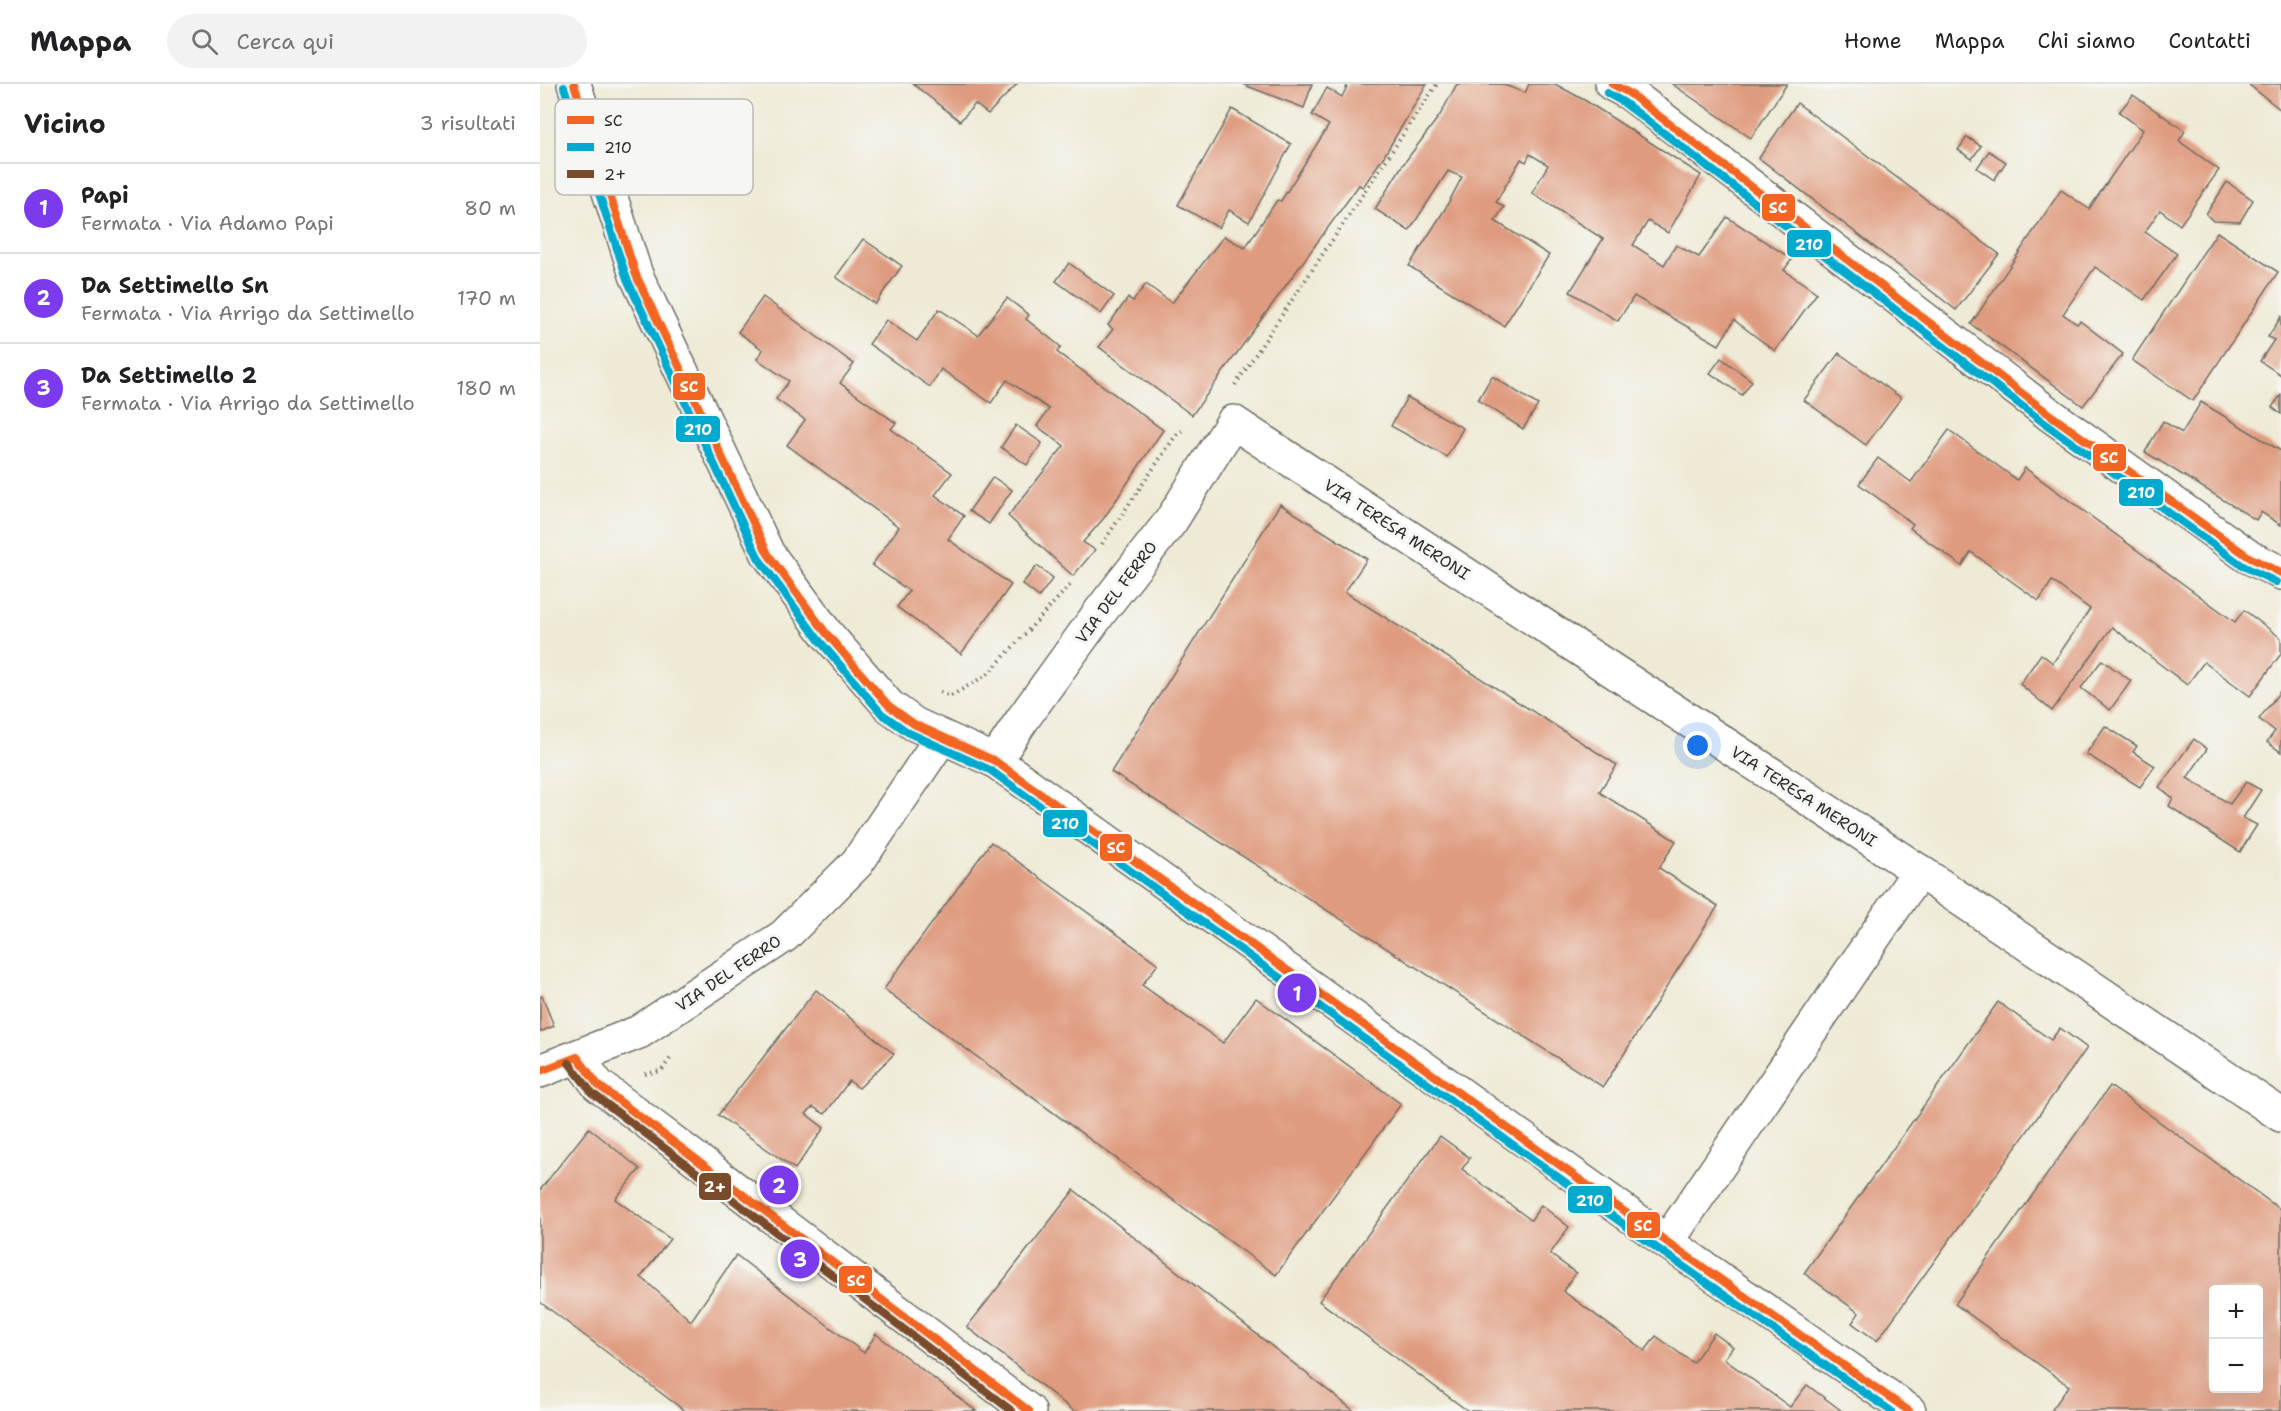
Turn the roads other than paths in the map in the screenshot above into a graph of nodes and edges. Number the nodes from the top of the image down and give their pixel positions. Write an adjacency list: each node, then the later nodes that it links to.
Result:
1 (574, 84): 3 (street)
2 (1612, 84): 6 (street)
3 (579, 99)
4 (610, 195): 7 (street)
5 (1231, 407): 8 (street, VIA DEL FERRO); 9 (street, VIA TERESA MERONI)
6 (2281, 573)
7 (942, 738): 8 (street); 10 (street, VIA DEL FERRO)
8 (995, 761): 13 (street)
9 (1919, 871): 12 (street, VIA TERESA MERONI); 13 (street)
10 (577, 1057): 11 (street, VIA DEL FERRO); 14 (street)
11 (540, 1071)
12 (2281, 1116)
13 (1667, 1242): 15 (street)
14 (1029, 1411)
15 (1909, 1411)

